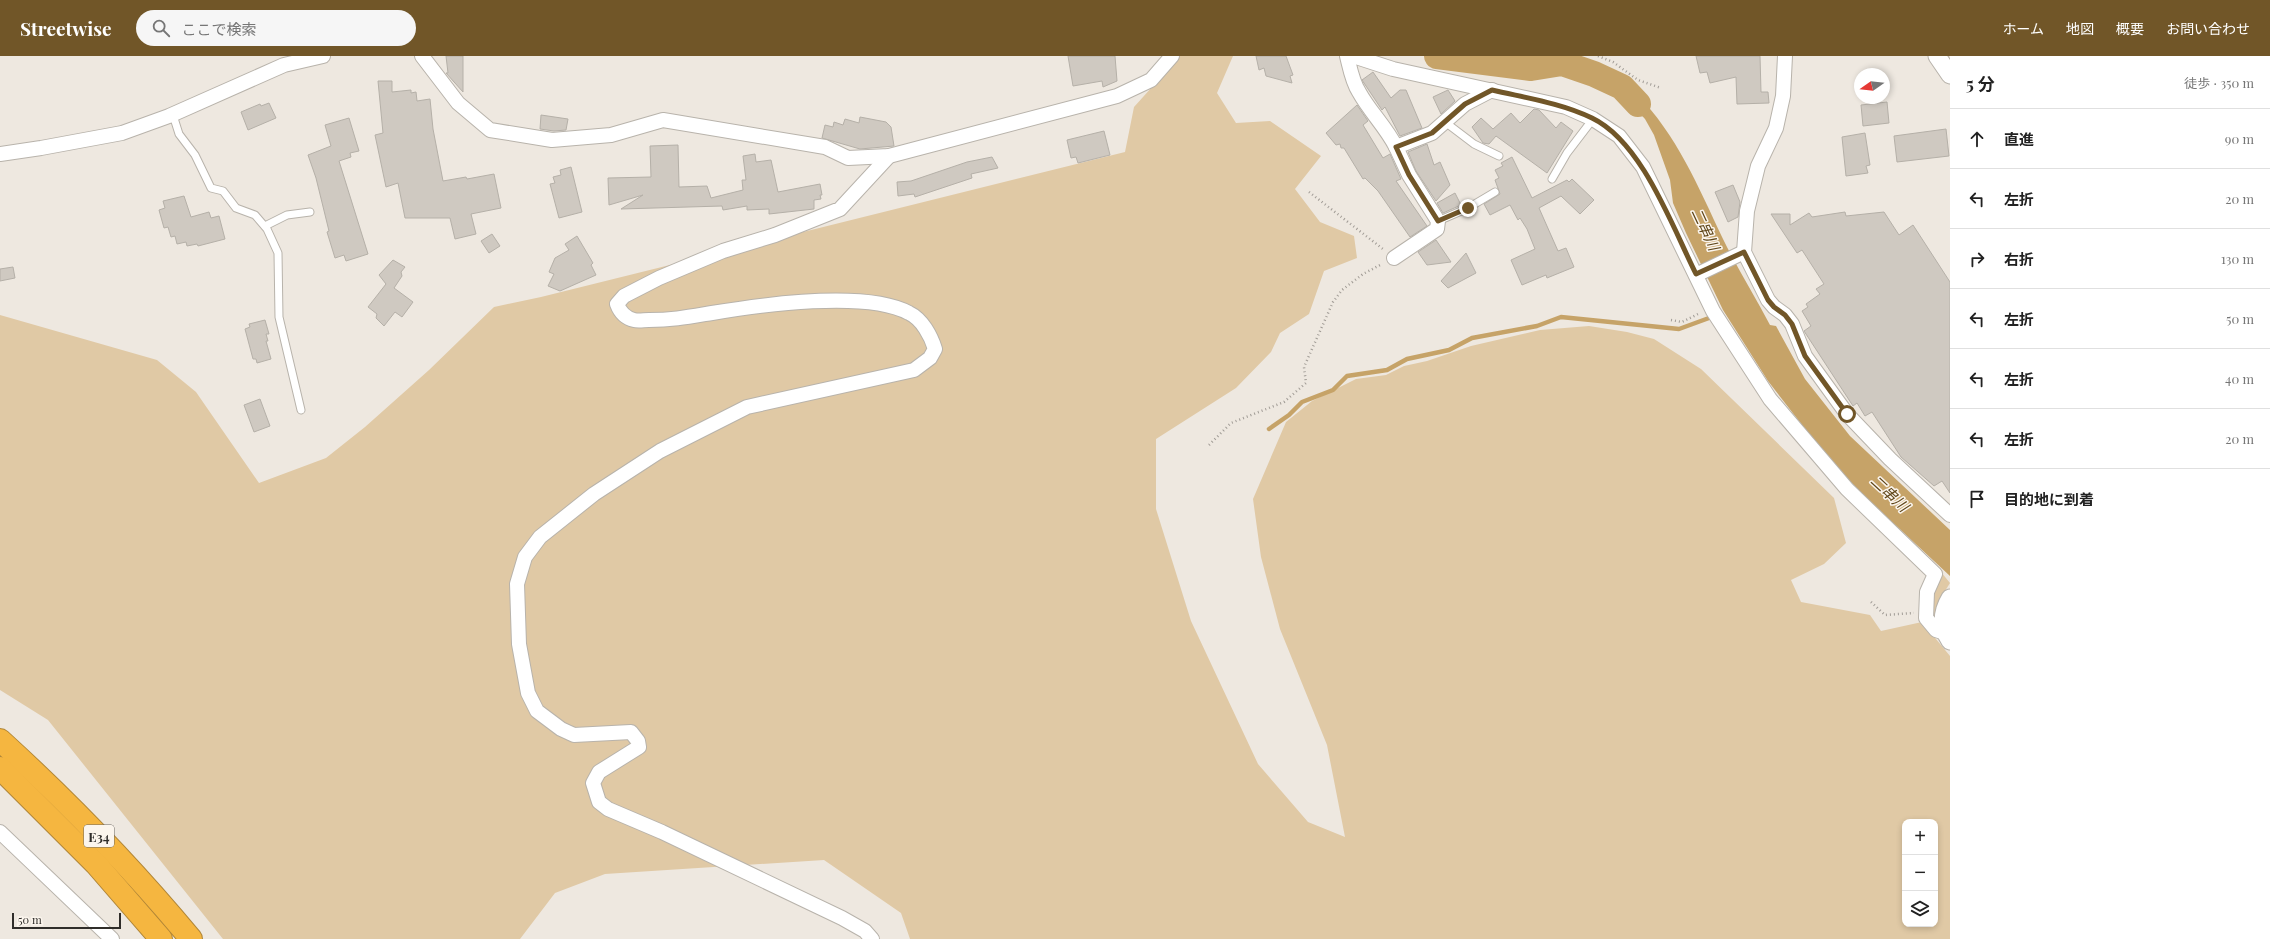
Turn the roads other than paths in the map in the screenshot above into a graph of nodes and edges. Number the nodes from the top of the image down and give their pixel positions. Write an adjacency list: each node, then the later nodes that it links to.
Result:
1 (323, 56): 10 (street)
2 (421, 56): 15 (street)
3 (1172, 56): 15 (street)
4 (1347, 56): 13 (street)
5 (1353, 56): 9 (street)
6 (1785, 56): 22 (street)
7 (1937, 56): 8 (street)
8 (1950, 75)
9 (1492, 90): 11 (street); 12 (street)
10 (173, 115): 14 (street); 21 (lane)
11 (1593, 119): 17 (lane); 24 (street)
12 (1445, 122): 13 (street); 16 (lane)
13 (1396, 147): 20 (street)
14 (0, 154)
15 (889, 156): 37 (street)
16 (1499, 156)
17 (1552, 179)
18 (1495, 192): 20 (lane)
19 (310, 212): 21 (lane)
20 (1438, 221): 23 (street)
21 (265, 226): 25 (lane)
22 (1744, 252): 24 (street); 26 (street)
23 (1394, 258)
24 (1696, 274): 28 (street)
25 (301, 410)
26 (1950, 515)
27 (1950, 598): 28 (street)
28 (1948, 637)
29 (0, 740): 36 (highway, E34)
30 (0, 768): 32 (highway, E34)
31 (0, 832): 33 (street)
32 (96, 864): 34 (highway); 35 (highway, E34)
33 (112, 939)
34 (151, 939)
35 (161, 939)
36 (192, 939)
37 (872, 939)

